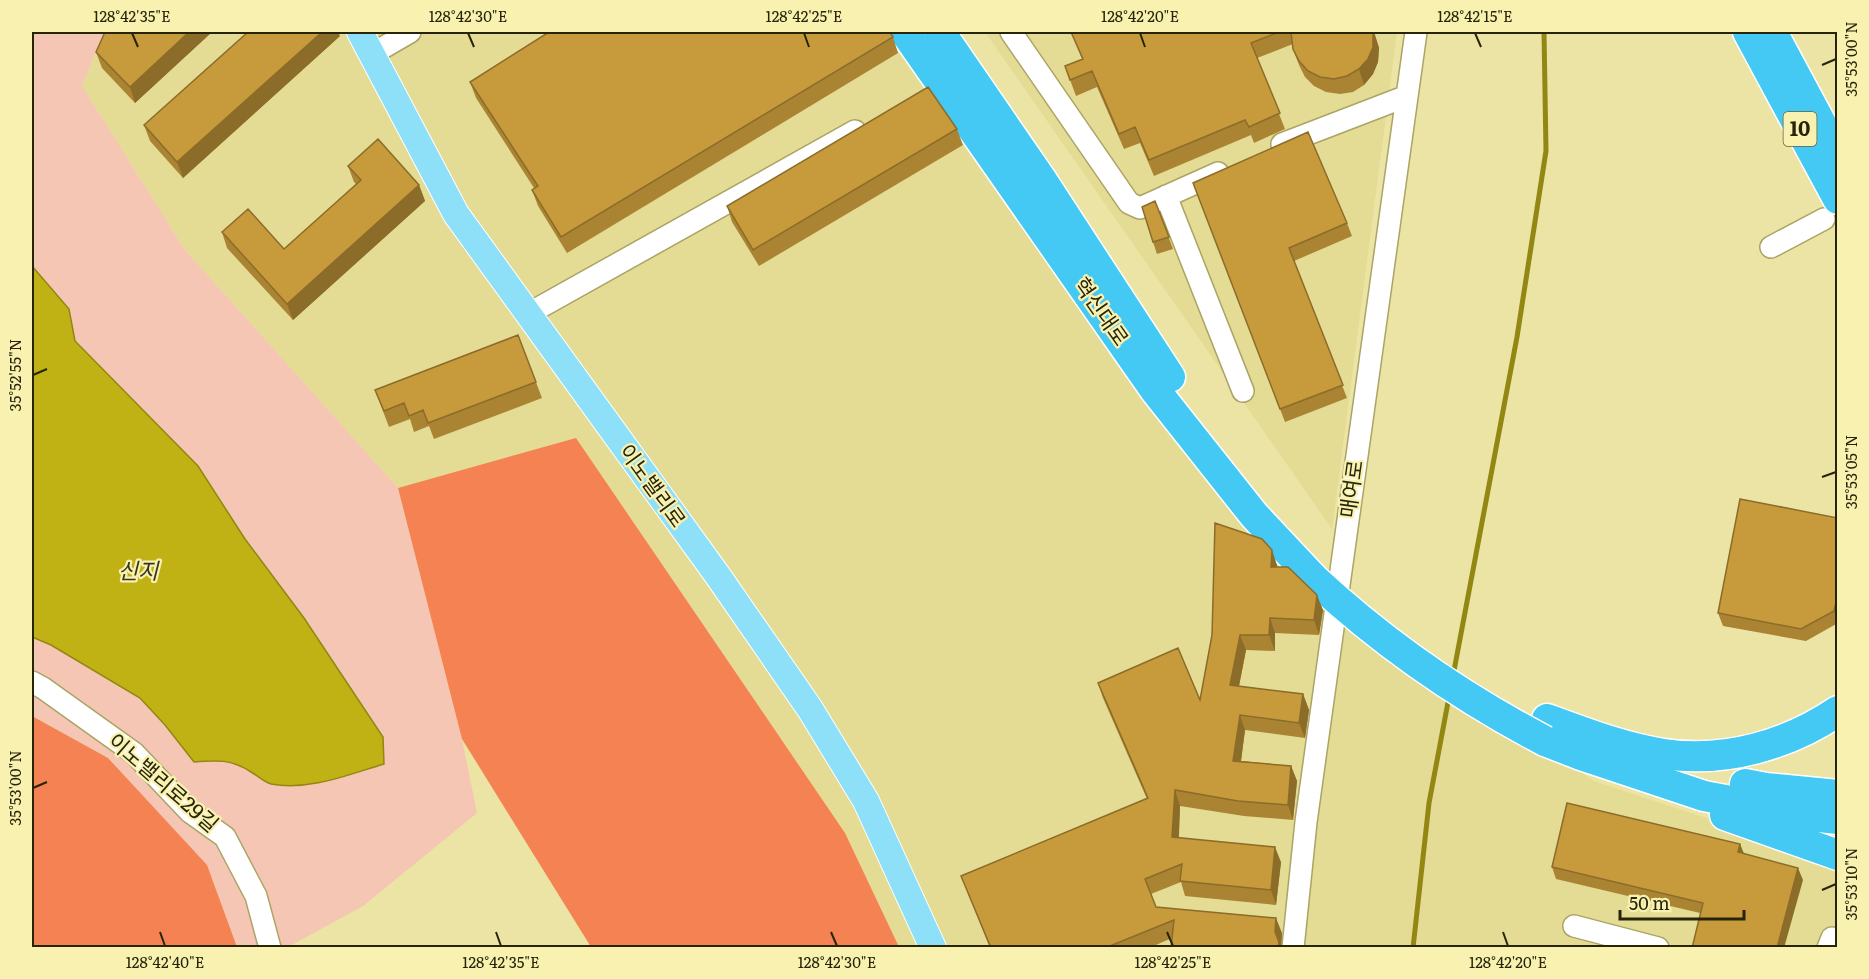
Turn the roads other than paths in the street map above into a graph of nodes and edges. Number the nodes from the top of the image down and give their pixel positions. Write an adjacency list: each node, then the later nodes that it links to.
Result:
1 (410, 32): 8 (street)
2 (905, 32): 20 (highway, 혁신대로)
3 (940, 32): 20 (highway)
4 (1011, 32): 15 (street)
5 (1416, 32): 10 (street, 매여로)
6 (1748, 32): 9 (highway, 10)
7 (1772, 32): 9 (highway, 10)
8 (366, 43): 18 (main road, 이노밸리로)
9 (1786, 82): 14 (highway, 10)
10 (1407, 96): 12 (street); 31 (street, 매여로)
11 (875, 120): 18 (street)
12 (1261, 153)
13 (1240, 163): 15 (street)
14 (1830, 163): 16 (highway)
15 (1166, 196): 19 (street)
16 (1833, 209): 17 (street)
17 (1771, 247)
18 (528, 314): 30 (main road, 이노밸리로)
19 (1243, 390)
20 (1318, 572): 23 (highway, bridge)
21 (32, 682): 29 (street, 이노밸리로29길)
22 (1838, 711): 23 (highway)
23 (1546, 730): 24 (highway); 25 (highway)
24 (1581, 756): 26 (highway); 27 (highway)
25 (1838, 795)
26 (1838, 819)
27 (1838, 855)
28 (1574, 926): 32 (street)
29 (270, 948)
30 (933, 948)
31 (1293, 948)
32 (1658, 948)

